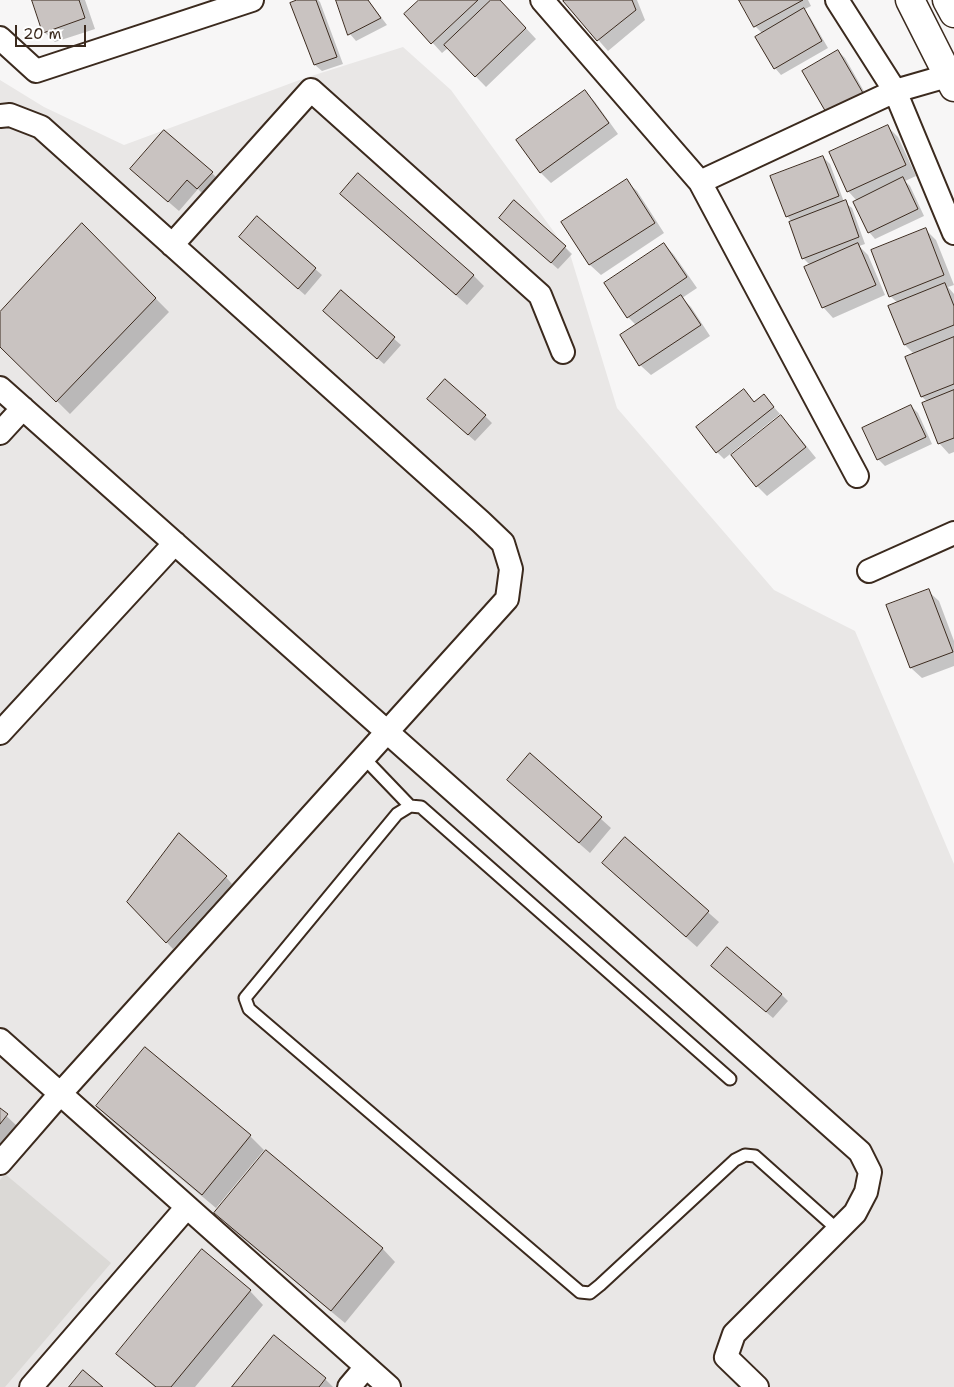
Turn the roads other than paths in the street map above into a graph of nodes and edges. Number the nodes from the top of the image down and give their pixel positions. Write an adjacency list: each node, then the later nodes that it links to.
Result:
1 (252, 0): 7 (street)
2 (542, 0): 11 (street)
3 (837, 0): 9 (street)
4 (910, 0): 8 (main road)
5 (947, 0): 6 (main road)
6 (954, 13)
7 (0, 38)
8 (952, 79): 9 (street)
9 (895, 91): 11 (street); 12 (street)
10 (0, 116): 13 (street)
11 (700, 182): 18 (street)
12 (954, 233)
13 (172, 245): 14 (street); 22 (street)
14 (564, 352)
15 (0, 388): 16 (street)
16 (23, 408): 17 (street); 20 (street)
17 (0, 433)
18 (857, 476)
19 (954, 533): 21 (street)
20 (176, 543): 22 (street); 23 (street)
21 (869, 571)
22 (388, 731): 24 (street); 31 (street)
23 (0, 733)
24 (364, 758): 25 (lane); 28 (street)
25 (410, 806): 27 (lane); 31 (lane)
26 (0, 1040): 28 (street)
27 (730, 1080)
28 (60, 1094): 29 (street); 30 (street)
29 (0, 1163)
30 (187, 1207): 32 (street); 33 (street)
31 (838, 1230): 36 (street)
32 (366, 1367): 34 (street); 35 (street)
33 (31, 1387)
34 (349, 1387)
35 (389, 1387)
36 (758, 1387)

